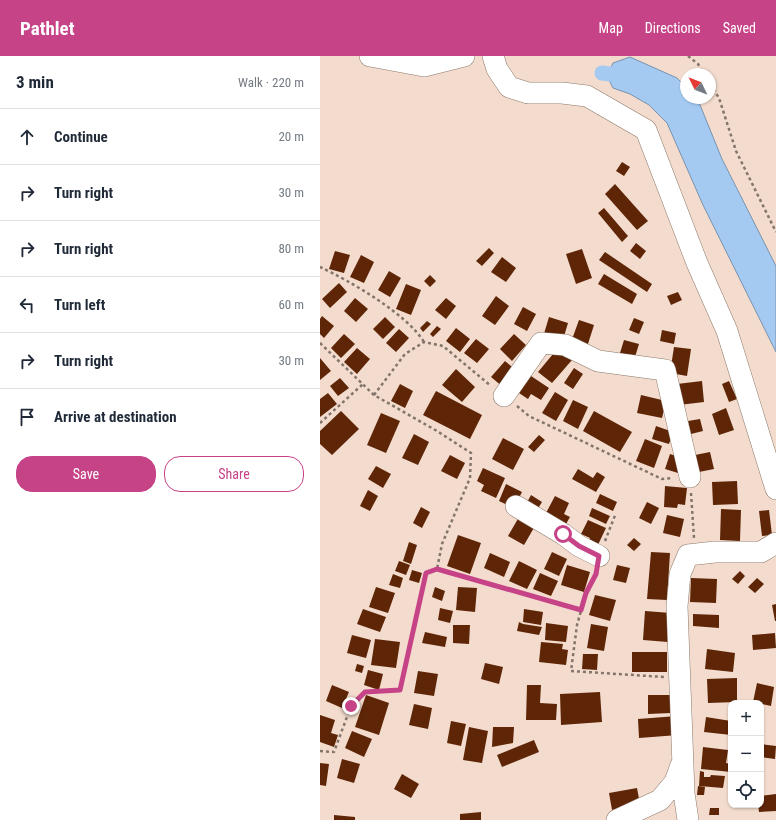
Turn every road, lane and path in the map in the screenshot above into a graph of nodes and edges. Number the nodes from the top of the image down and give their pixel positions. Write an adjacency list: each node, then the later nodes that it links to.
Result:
1 (370, 56): 2 (street)
2 (464, 56)
3 (493, 56): 16 (street)
4 (688, 56): 5 (path)
5 (700, 68)
6 (716, 93): 7 (path)
7 (776, 232)
8 (320, 267): 9 (path)
9 (424, 342): 12 (path); 13 (path)
10 (320, 343): 11 (path)
11 (363, 384): 12 (path); 14 (path)
12 (374, 395): 22 (path)
13 (504, 396): 15 (path); 15 (street)
14 (320, 423)
15 (690, 477): 20 (path)
16 (776, 489)
17 (516, 506): 21 (street)
18 (616, 513): 21 (path)
19 (776, 543): 20 (street)
20 (695, 554): 24 (street)
21 (599, 556): 23 (path)
22 (437, 569): 23 (path); 25 (path)
23 (581, 610): 24 (path)
24 (680, 678): 26 (street)
25 (320, 751)
26 (683, 761): 27 (street); 28 (street)
27 (617, 820)
28 (688, 820)

